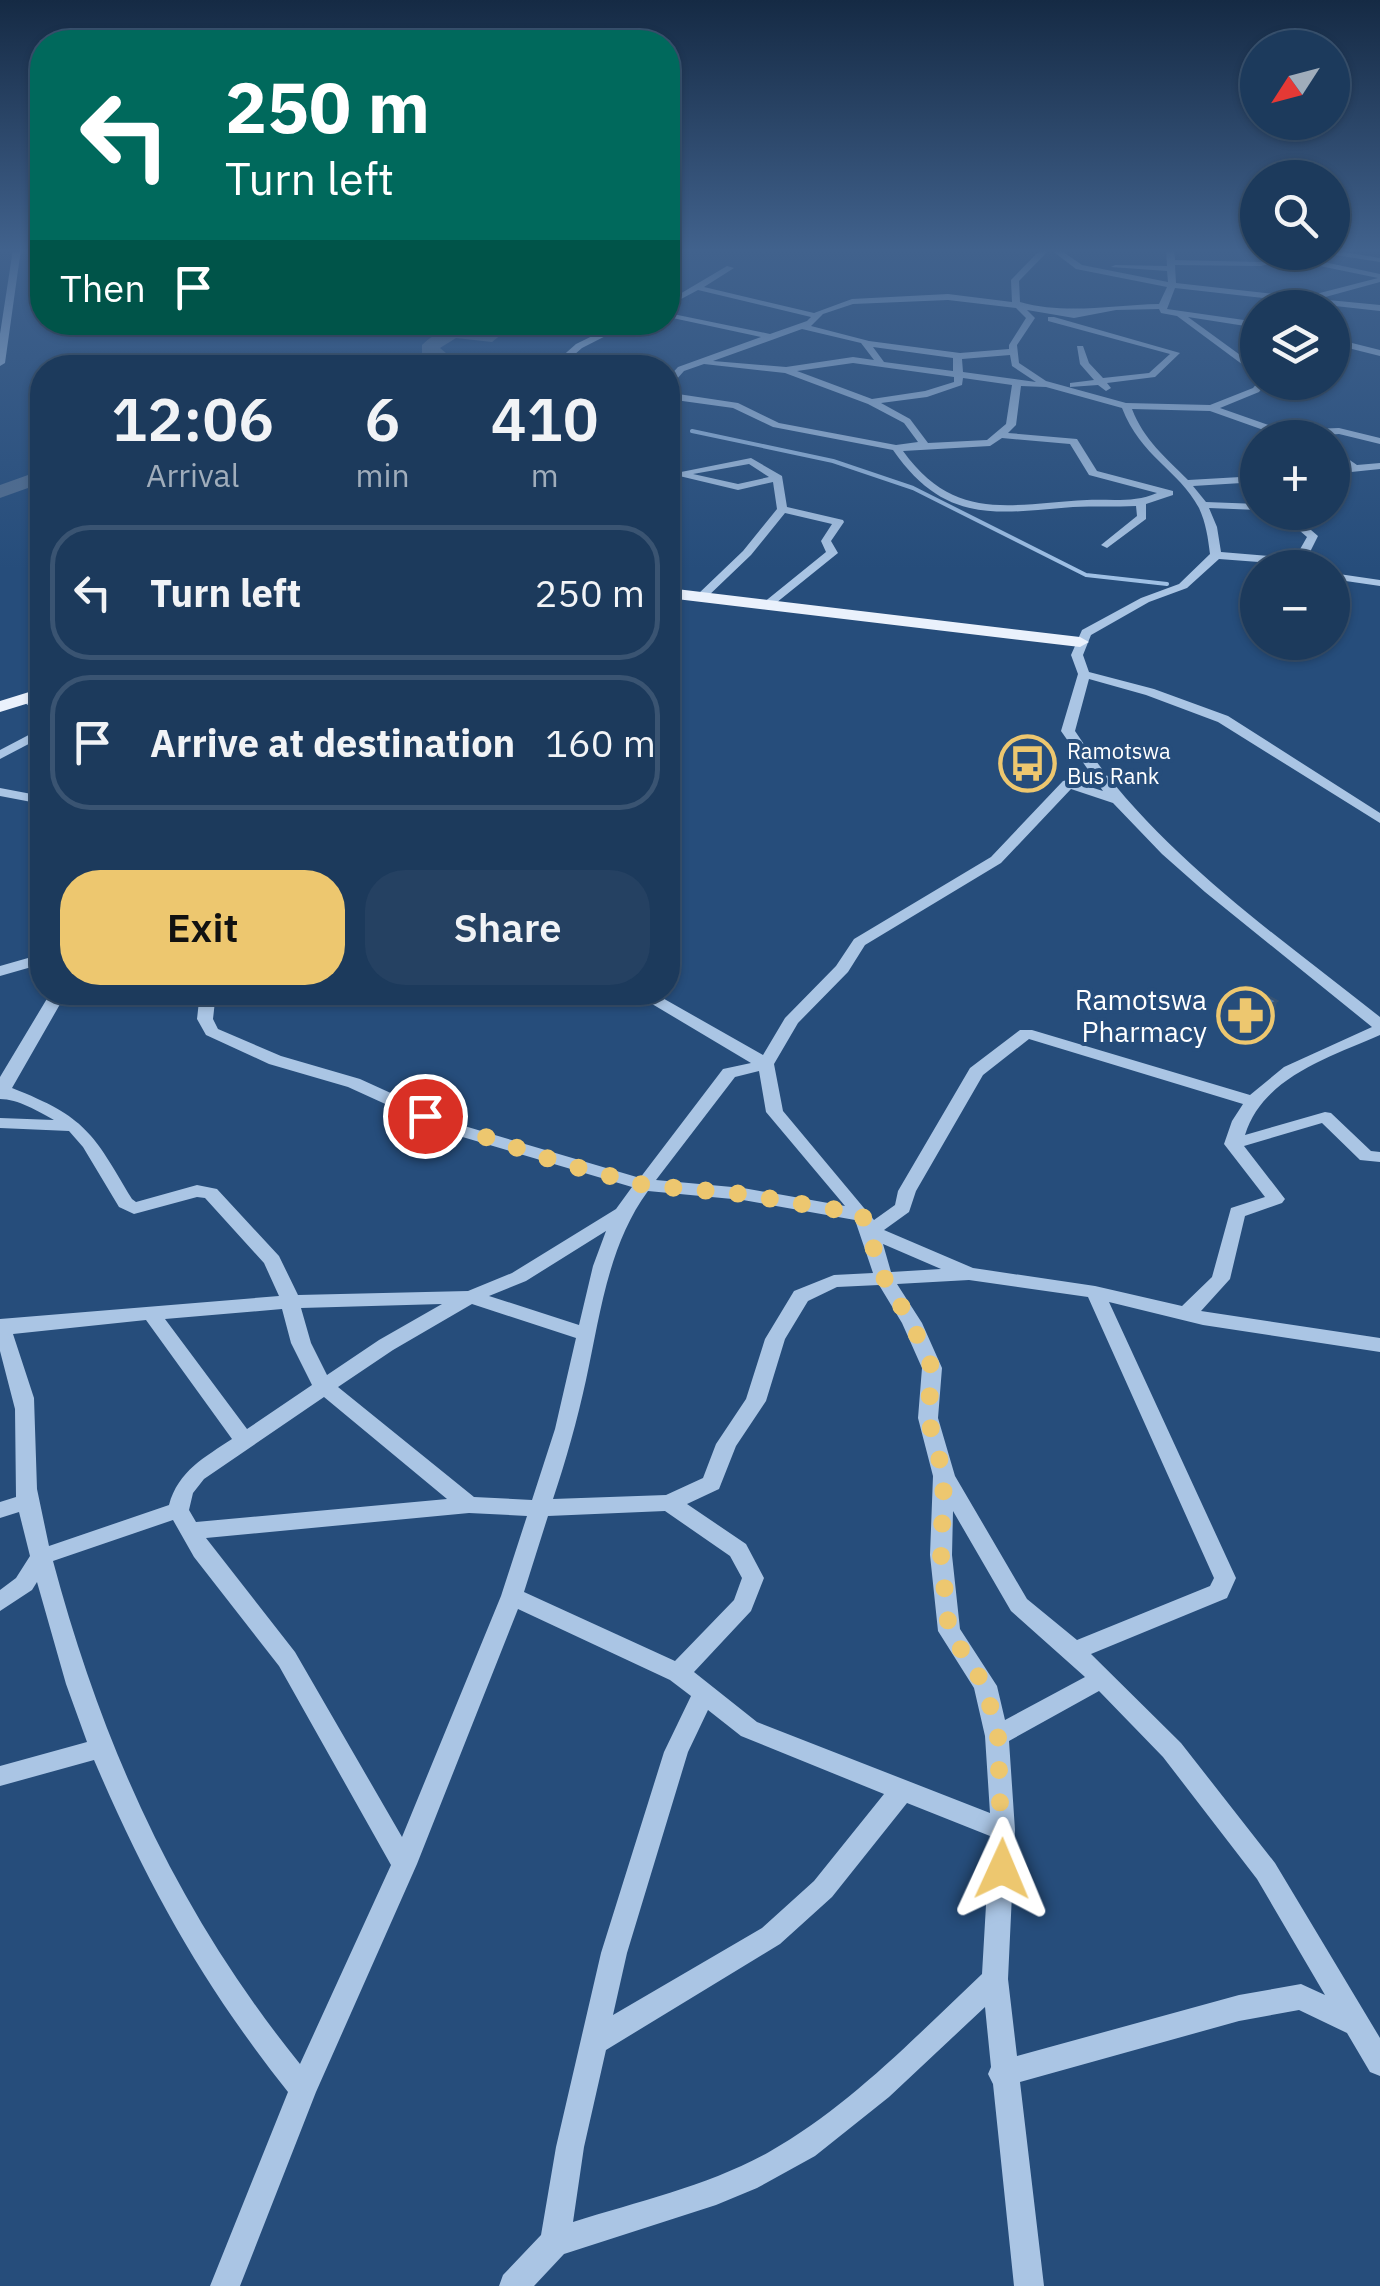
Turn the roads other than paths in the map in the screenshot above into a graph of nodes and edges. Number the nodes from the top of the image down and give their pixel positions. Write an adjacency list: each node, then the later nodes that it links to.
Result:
1 (720, 356): 8 (street)
2 (876, 356): 9 (street)
3 (960, 356): 4 (street); 12 (street)
4 (964, 356)
5 (1014, 356): 15 (street)
6 (1082, 356): 13 (street)
7 (1173, 356): 13 (street)
8 (704, 362): 10 (street); 11 (street)
9 (882, 364): 10 (street); 12 (street)
10 (786, 370): 18 (street)
11 (680, 372)
12 (958, 377): 14 (street); 18 (street)
13 (1101, 381): 15 (street); 19 (street)
14 (1018, 384): 15 (street); 23 (street)
15 (1060, 387): 19 (street)
16 (1240, 396): 20 (street)
17 (680, 397): 26 (street)
18 (871, 402): 25 (street)
19 (1121, 403): 20 (street); 35 (street)
20 (1211, 408): 21 (street)
21 (1246, 420)
22 (1350, 434): 24 (street)
23 (1001, 435): 25 (street); 37 (street)
24 (1380, 441)
25 (918, 447): 26 (street)
26 (896, 448): 38 (street)
27 (1350, 465): 30 (street)
28 (1380, 466): 30 (street)
29 (1350, 470): 30 (street)
30 (1356, 470)
31 (680, 473): 33 (street)
32 (680, 476): 33 (street)
33 (778, 478): 41 (street)
34 (1240, 481): 35 (street)
35 (1184, 483): 36 (street)
36 (1194, 492): 37 (street); 39 (street)
37 (1163, 494): 38 (street)
38 (1142, 504): 43 (street)
39 (1207, 506): 40 (street); 45 (street)
40 (1240, 507)
41 (782, 509): 50 (street); 51 (street)
42 (1306, 530): 44 (street)
43 (1107, 545)
44 (1305, 550)
45 (1216, 555): 46 (street); 52 (street)
46 (1240, 558)
47 (1350, 579): 48 (street)
48 (1380, 583)
49 (680, 594): 50 (main road)
50 (701, 597): 51 (main road)
51 (768, 605): 52 (main road)
52 (1081, 644): 53 (street)
53 (1084, 674): 60 (street); 61 (street)
54 (30, 697): 55 (main road)
55 (0, 707)
56 (30, 739): 57 (street)
57 (0, 755)
58 (0, 792): 59 (street)
59 (30, 798)
60 (1119, 800): 67 (street); 68 (street)
61 (1380, 818)
62 (30, 962): 63 (street)
63 (0, 970)
64 (51, 1005): 69 (street)
65 (207, 1005): 75 (street)
66 (663, 1005): 68 (street)
67 (1380, 1027): 70 (street)
68 (766, 1064): 75 (street); 77 (street)
69 (1, 1089): 72 (street)
70 (1252, 1101): 73 (street); 77 (street)
71 (0, 1123): 72 (street)
72 (79, 1126): 82 (street)
73 (1233, 1144): 74 (street); 83 (street)
74 (1380, 1156)
75 (644, 1185): 76 (street); 77 (street)
76 (622, 1214): 81 (street); 86 (street)
77 (866, 1223): 78 (street); 79 (street)
78 (969, 1274): 79 (street); 80 (street)
79 (883, 1276): 90 (street); 92 (street)
80 (1095, 1292): 83 (street); 101 (street)
81 (470, 1297): 82 (street); 86 (street); 88 (street)
82 (290, 1301): 84 (street); 88 (street)
83 (1186, 1314): 87 (street)
84 (152, 1316): 85 (street); 89 (street)
85 (1, 1327): 91 (street)
86 (586, 1334): 94 (street)
87 (1380, 1345)
88 (322, 1384): 89 (street); 93 (street)
89 (244, 1439): 96 (street)
90 (944, 1476): 101 (street); 105 (street)
91 (28, 1501): 95 (street); 98 (street)
92 (669, 1503): 94 (street); 102 (street)
93 (470, 1505): 94 (street); 97 (street)
94 (539, 1508): 99 (street)
95 (0, 1510)
96 (178, 1510): 97 (street); 98 (street)
97 (191, 1531): 110 (street)
98 (41, 1557): 100 (street); 106 (street)
99 (512, 1596): 102 (street); 110 (street)
100 (0, 1602)
101 (1074, 1651): 103 (street)
102 (678, 1673): 104 (street)
103 (1101, 1679): 105 (street); 112 (street)
104 (703, 1695): 108 (street); 113 (street)
105 (998, 1736): 109 (street)
106 (100, 1748): 107 (street); 117 (street)
107 (0, 1776)
108 (903, 1788): 109 (street); 113 (street)
109 (1004, 1830): 111 (street)
110 (404, 1864): 117 (street)
111 (995, 1979): 116 (street); 118 (street)
112 (1354, 2024): 114 (street); 115 (street); 116 (street)
113 (592, 2043): 118 (street)
114 (1380, 2044)
115 (1380, 2063)
116 (1002, 2074): 121 (street)
117 (303, 2089): 119 (street)
118 (555, 2242): 120 (street)
119 (224, 2286)
120 (514, 2286)
121 (1029, 2286)

